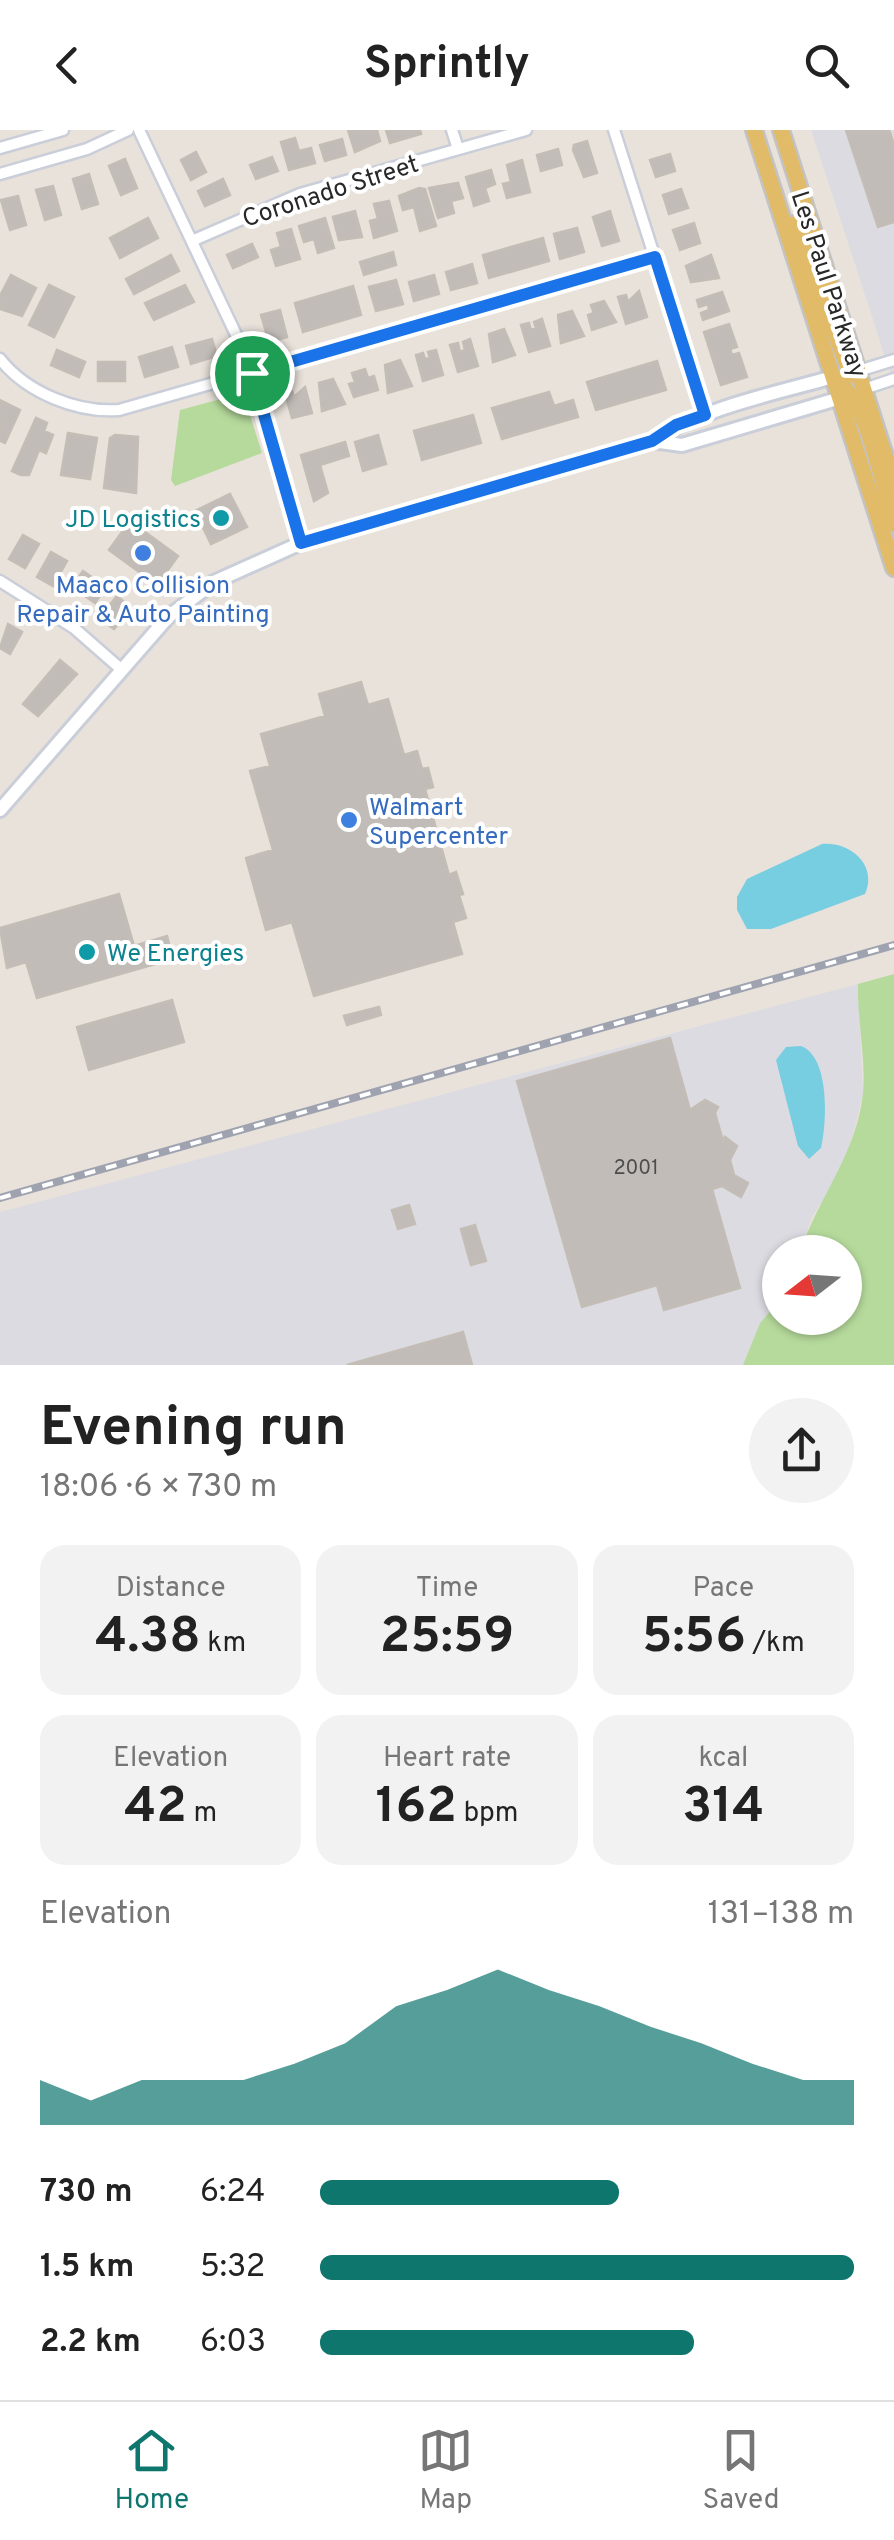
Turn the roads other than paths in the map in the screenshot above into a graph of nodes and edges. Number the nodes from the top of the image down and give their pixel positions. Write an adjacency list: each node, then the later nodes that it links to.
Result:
1 (62, 130): 9 (street)
2 (128, 130): 11 (street)
3 (139, 130): 12 (street)
4 (452, 130): 10 (street)
5 (526, 130): 10 (street, Coronado Street)
6 (614, 130): 13 (street)
7 (754, 130): 17 (main road, Les Paul Parkway)
8 (780, 130): 17 (main road, Les Paul Parkway)
9 (0, 148)
10 (458, 149): 12 (street, Coronado Street)
11 (0, 174)
12 (194, 240): 16 (street)
13 (655, 257): 16 (street); 20 (street)
14 (0, 360): 16 (street)
15 (894, 360): 17 (street)
16 (252, 373): 24 (street)
17 (847, 374): 19 (main road); 19 (main road, Les Paul Parkway); 20 (street)
18 (894, 379): 19 (street)
19 (852, 394): 21 (street); 22 (main road, Les Paul Parkway); 23 (main road); 25 (main road, Les Paul Parkway)
20 (705, 415): 21 (street)
21 (652, 441): 24 (street)
22 (894, 484)
23 (894, 524)
24 (301, 543): 27 (street)
25 (894, 568)
26 (0, 581): 27 (street)
27 (122, 670): 28 (street)
28 (0, 810)

